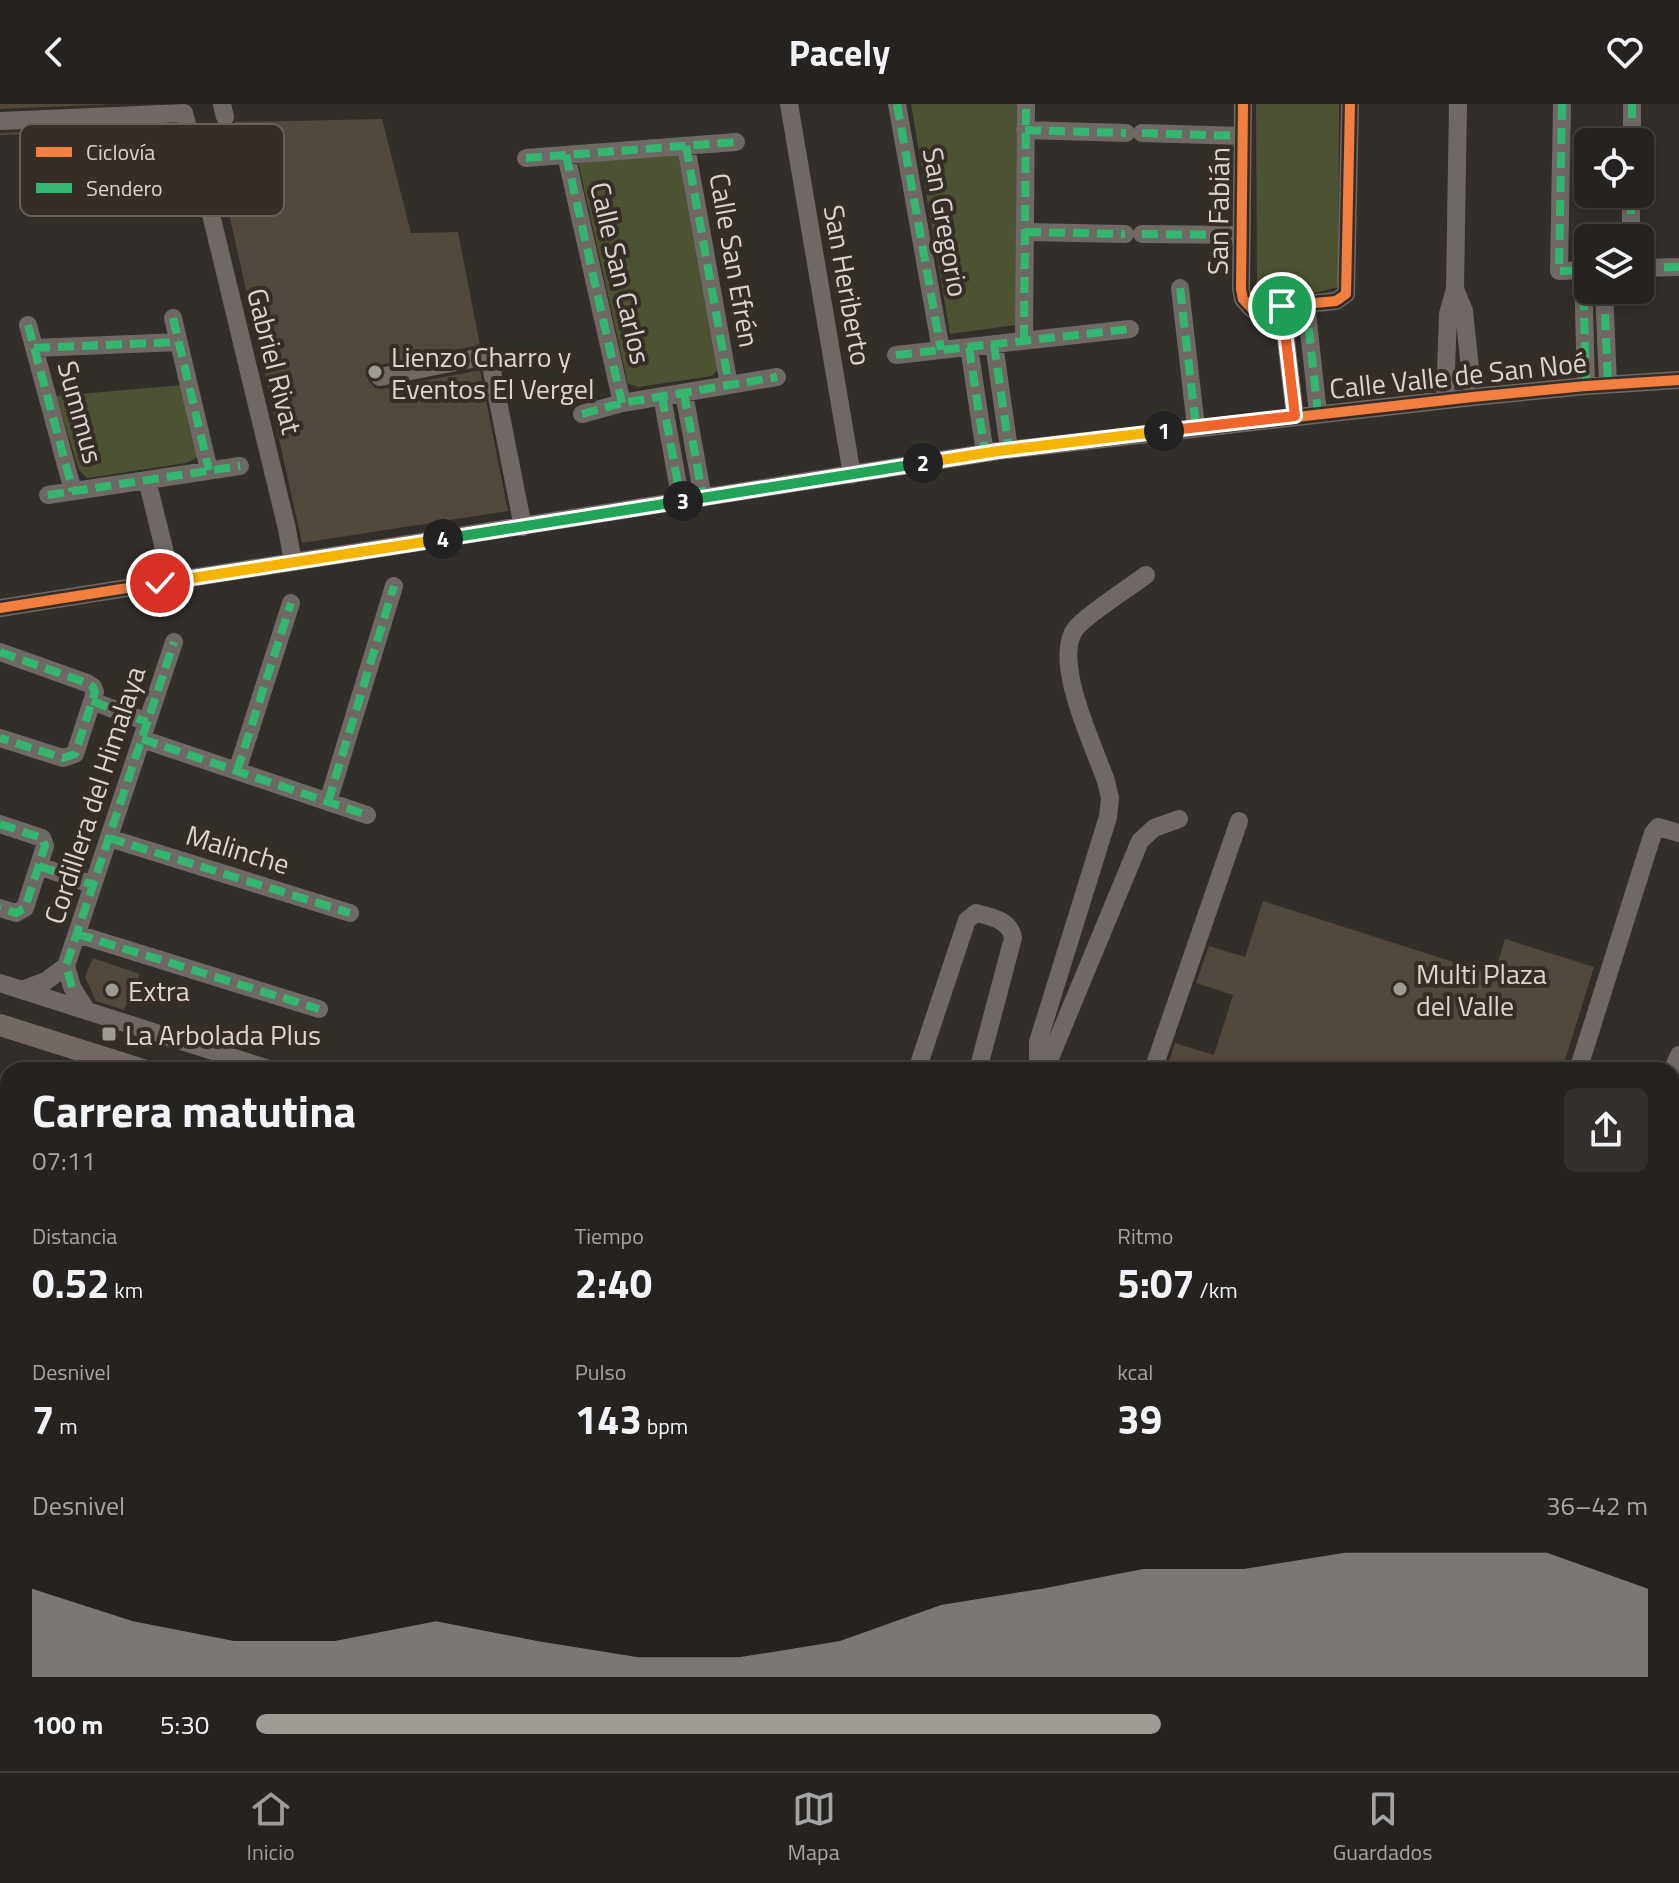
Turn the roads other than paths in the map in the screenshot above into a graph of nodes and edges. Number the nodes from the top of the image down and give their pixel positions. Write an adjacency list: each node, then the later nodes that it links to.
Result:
1 (110, 104): 10 (street)
2 (789, 104): 61 (street, San Heriberto)
3 (897, 104): 40 (street, San Gregorio)
4 (1026, 104): 14 (street)
5 (1243, 104): 15 (street, San Fabián)
6 (1350, 104): 28 (street, San Fabián)
7 (1458, 104): 27 (street)
8 (1562, 104): 25 (street)
9 (1632, 104): 13 (street)
10 (128, 115): 11 (street); 12 (street, Gabriel Rivat)
11 (0, 121)
12 (187, 124)
13 (1632, 128)
14 (1025, 130): 15 (street); 21 (street)
15 (1243, 136): 22 (street, San Fabián)
16 (736, 142): 17 (street)
17 (686, 146): 18 (street); 46 (street, Calle San Efrén)
18 (566, 155): 19 (street); 52 (street, Calle San Carlos)
19 (526, 158)
20 (211, 216): 68 (street, Gabriel Rivat)
21 (1025, 232): 22 (street); 35 (street)
22 (1242, 235): 31 (street, San Fabián)
23 (1679, 267): 24 (street)
24 (1654, 268)
25 (1574, 270)
26 (1180, 288): 56 (street)
27 (1455, 289): 50 (street); 51 (street)
28 (1306, 304): 31 (street, San Fabián); 53 (street)
29 (1585, 304): 47 (street)
30 (1605, 304): 45 (street)
31 (1282, 306): 55 (street)
32 (173, 318): 36 (street)
33 (28, 325): 39 (street, Summus)
34 (1130, 329): 35 (street)
35 (1024, 341): 37 (street)
36 (179, 342): 39 (street, Summus); 60 (street)
37 (994, 344): 38 (street); 57 (street)
38 (969, 347): 40 (street); 58 (street)
39 (34, 348): 63 (street, Summus)
40 (941, 350): 41 (street)
41 (896, 355)
42 (380, 377): 67 (street)
43 (777, 377): 46 (street)
44 (1679, 380): 45 (street, Calle Valle de San Noé)
45 (1608, 384): 47 (street, Calle Valle de San Noé)
46 (729, 385): 48 (street)
47 (1586, 386): 50 (street, Calle Valle de San Noé)
48 (684, 393): 49 (street); 65 (street)
49 (662, 396): 52 (street); 66 (street)
50 (1473, 397): 51 (street, Calle Valle de San Noé)
51 (1445, 400): 53 (street, Calle Valle de San Noé)
52 (622, 403): 54 (street)
53 (1318, 413): 55 (street, Calle Valle de San Noé)
54 (582, 414)
55 (1295, 416): 56 (street, Calle Valle de San Noé)
56 (1196, 427): 57 (street, Calle Valle de San Noé)
57 (1009, 449): 58 (street, Calle Valle de San Noé)
58 (985, 453): 61 (street, Calle Valle de San Noé)
59 (240, 466): 60 (street, Summus)
60 (209, 470): 62 (street, Summus)
61 (852, 475): 65 (street, Calle Valle de San Noé)
62 (141, 481): 63 (street, Summus); 70 (street)
63 (73, 491): 64 (street, Summus)
64 (48, 495)
65 (703, 498): 66 (street, Calle Valle de San Noé)
66 (681, 501): 67 (street, Calle Valle de San Noé)
67 (523, 527): 68 (street, Calle Valle de San Noé)
68 (293, 562): 70 (street, Calle Valle de San Noé)
69 (1146, 575): 102 (street)
70 (166, 582): 73 (street, Calle Valle de San Noé)
71 (394, 586): 80 (street)
72 (291, 603): 79 (street)
73 (0, 608)
74 (174, 642): 77 (street, Cordillera del Himalaya)
75 (0, 652): 76 (street)
76 (92, 701): 77 (street); 78 (street)
77 (144, 731): 79 (street); 86 (street, Cordillera del Himalaya)
78 (0, 738)
79 (237, 771): 80 (street)
80 (328, 802): 81 (street)
81 (367, 815)
82 (1179, 819): 103 (street)
83 (1239, 821): 104 (street)
84 (0, 824): 87 (street)
85 (1679, 833): 105 (street)
86 (109, 838): 88 (street, Cordillera del Himalaya); 90 (street, Malinche)
87 (39, 866): 88 (street); 89 (street)
88 (93, 885): 91 (street, Cordillera del Himalaya)
89 (0, 908)
90 (350, 913)
91 (77, 934): 92 (street, Cordillera del Himalaya); 95 (street)
92 (66, 966): 94 (street); 96 (street)
93 (0, 983): 94 (street)
94 (22, 990): 96 (street)
95 (319, 1009)
96 (87, 1011): 99 (street)
97 (0, 1025): 98 (main road)
98 (118, 1062)
99 (237, 1062)
100 (920, 1062): 101 (street)
101 (980, 1062)
102 (1040, 1062)
103 (1047, 1062)
104 (1156, 1062)
105 (1581, 1062)

